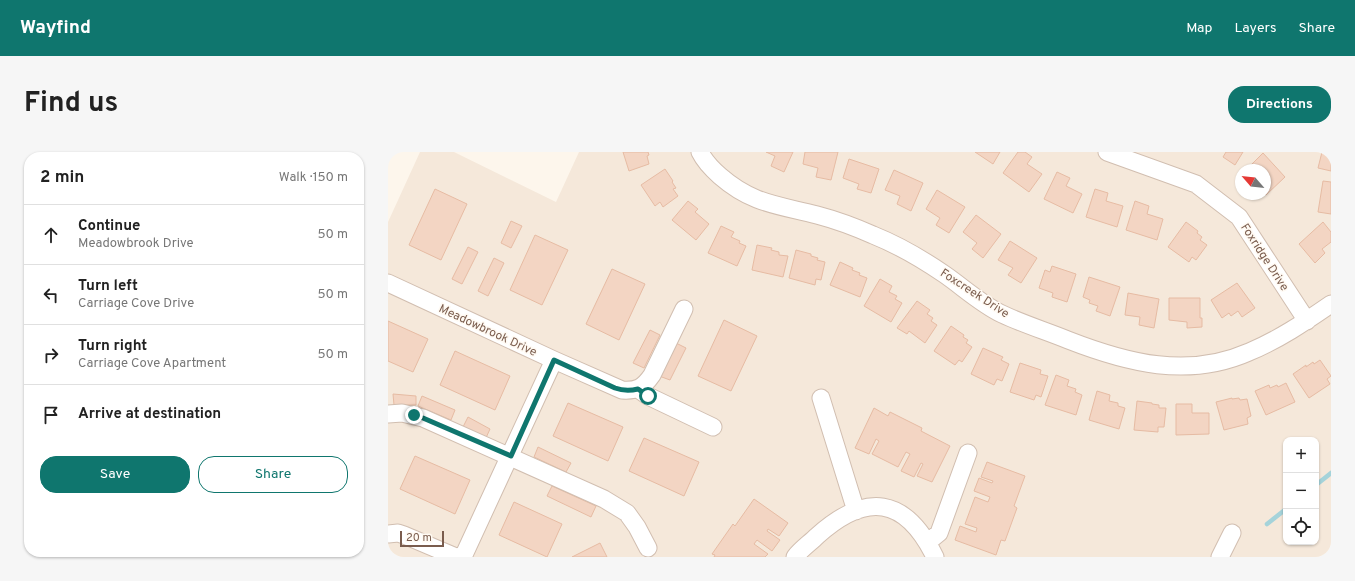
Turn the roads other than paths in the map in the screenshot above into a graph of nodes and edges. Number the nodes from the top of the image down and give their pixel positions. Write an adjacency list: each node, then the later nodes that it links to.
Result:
1 (700, 152): 6 (street, Foxcreek Drive)
2 (1107, 152): 6 (street, Foxridge Drive)
3 (388, 283): 7 (street, Meadowbrook Drive)
4 (1331, 304): 6 (street, Foxcreek Drive)
5 (684, 308): 8 (street)
6 (1307, 321)
7 (554, 360): 8 (street, Meadowbrook Drive); 13 (street)
8 (638, 389): 11 (street)
9 (821, 398): 14 (street)
10 (388, 414): 13 (street)
11 (713, 427)
12 (968, 453): 18 (street)
13 (511, 456): 17 (street); 20 (street)
14 (856, 511): 18 (street); 21 (street)
15 (1232, 533): 22 (street)
16 (388, 534): 19 (street)
17 (648, 548)
18 (931, 550)
19 (456, 557)
20 (463, 557)
21 (795, 557)
22 (1220, 557)

